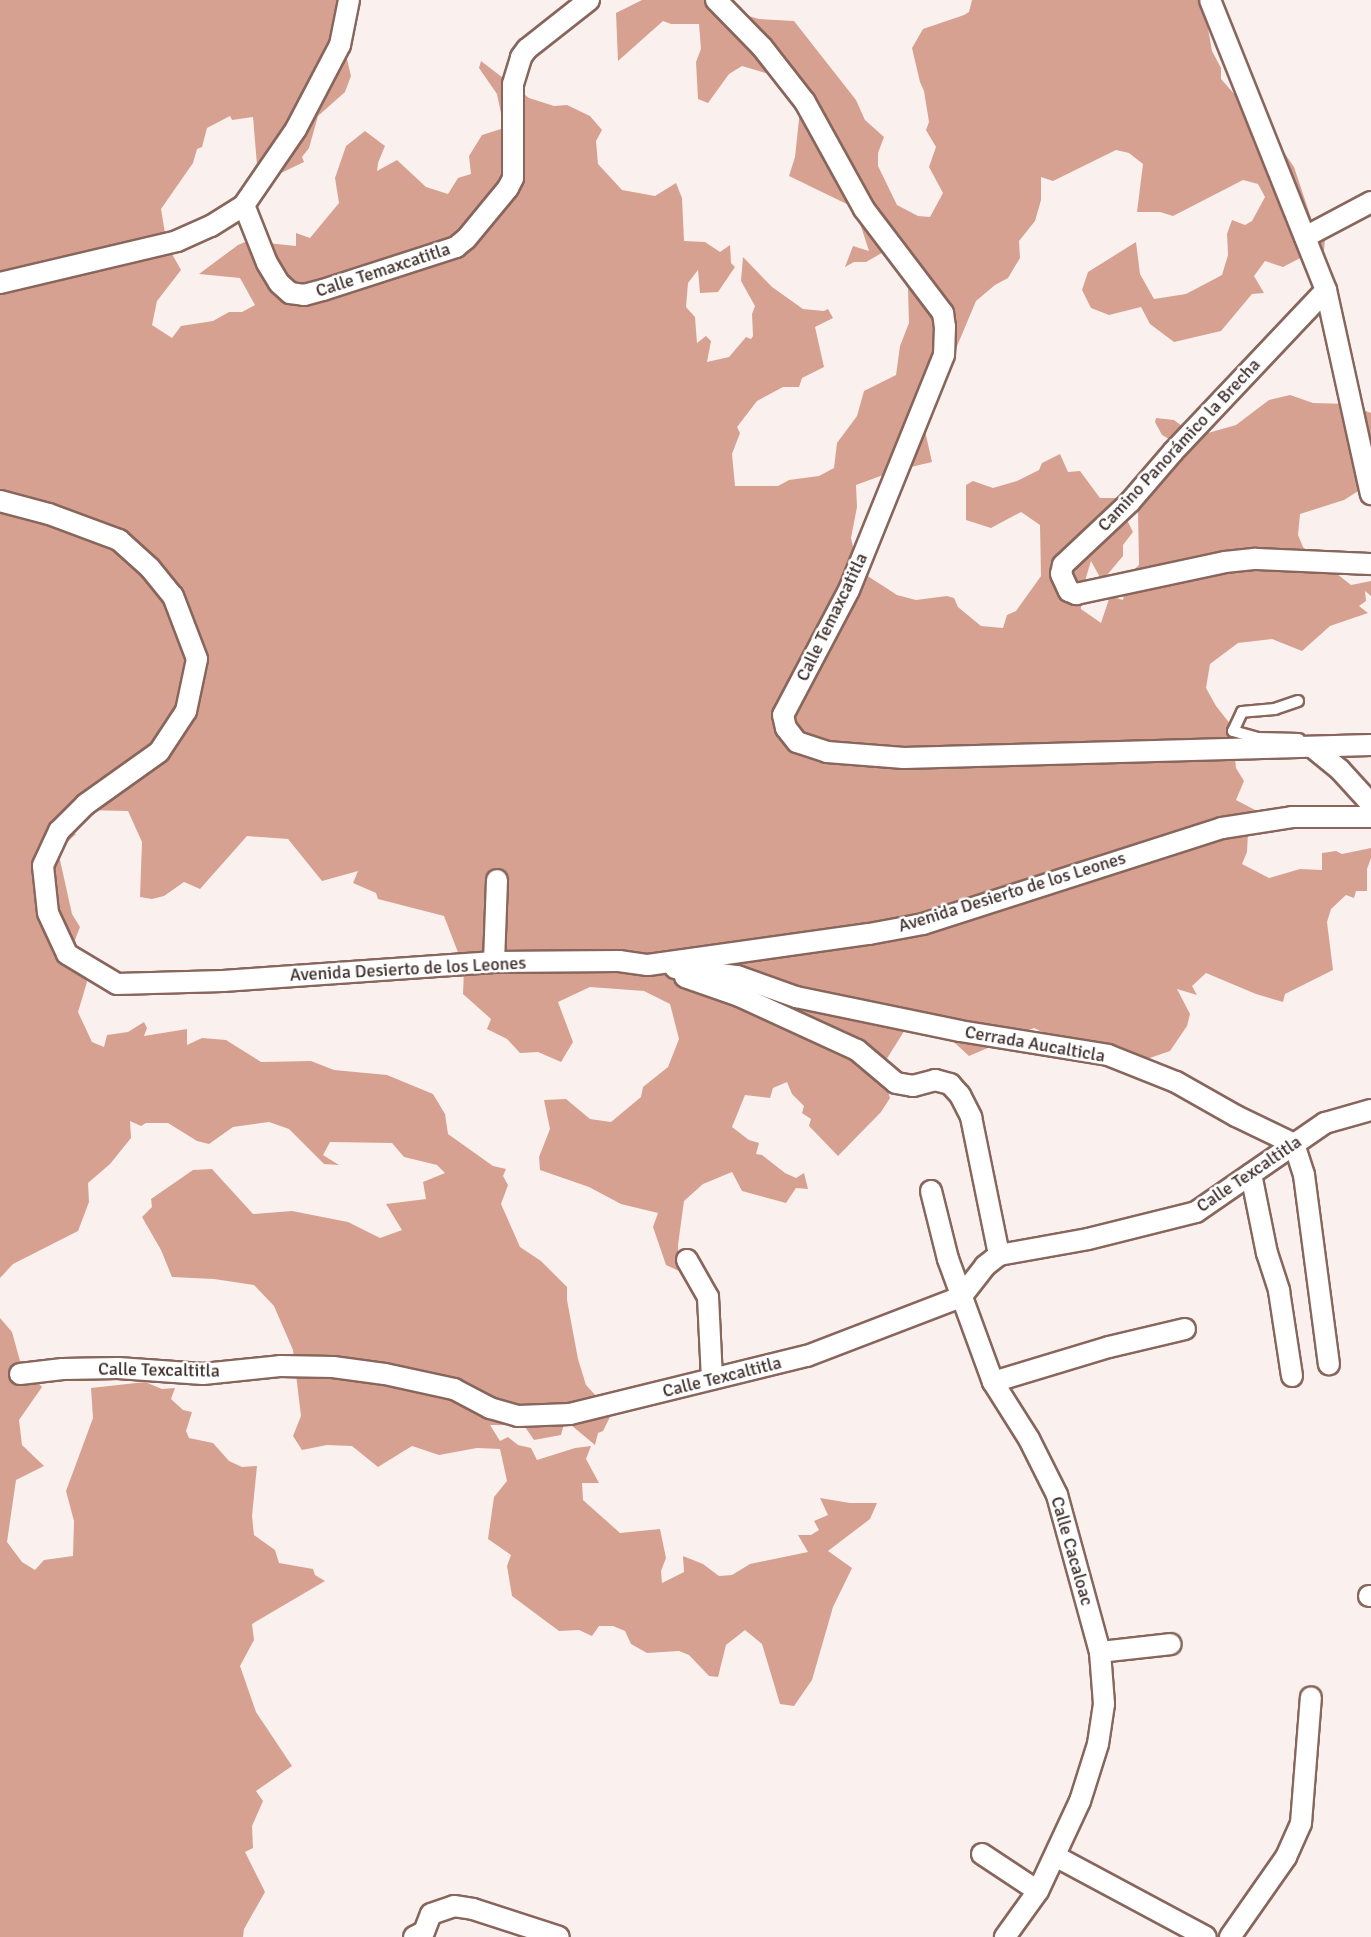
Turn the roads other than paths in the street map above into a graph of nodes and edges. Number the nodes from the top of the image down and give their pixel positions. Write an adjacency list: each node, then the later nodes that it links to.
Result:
1 (349, 0): 6 (street)
2 (589, 0): 6 (street, Calle Temaxcatitla)
3 (716, 0): 15 (street, Calle Temaxcatitla)
4 (1210, 0): 7 (street)
5 (1371, 202): 7 (street)
6 (244, 205): 8 (street)
7 (1305, 237): 9 (street)
8 (0, 284)
9 (1326, 290): 10 (street); 12 (street, Camino Panorámico la Brecha)
10 (1371, 494)
11 (0, 501): 19 (street, Avenida Desierto de los Leones)
12 (1371, 564)
13 (1298, 701): 15 (lane)
14 (1371, 746): 15 (street, Calle Temaxcatitla)
15 (1312, 747): 16 (street)
16 (1371, 804)
17 (1371, 818): 20 (street, Avenida Desierto de los Leones)
18 (497, 880): 19 (street)
19 (494, 962): 20 (street, Avenida Desierto de los Leones)
20 (648, 965): 22 (street, Cerrada Aucalticla); 25 (street)
21 (1371, 1110): 22 (street, Calle Texcaltitla)
22 (1294, 1144): 23 (street, Calle Texcaltitla); 29 (street)
23 (1251, 1174): 25 (street, Calle Texcaltitla); 31 (street)
24 (931, 1191): 27 (street, Calle Cacaloac)
25 (999, 1255): 27 (street)
26 (687, 1260): 32 (street)
27 (961, 1297): 32 (street, Calle Texcaltitla); 33 (street, Calle Cacaloac)
28 (1185, 1329): 33 (street)
29 (1329, 1364)
30 (20, 1374): 32 (street, Calle Texcaltitla)
31 (1292, 1376)
32 (712, 1379)
33 (993, 1382): 35 (street, Calle Cacaloac)
34 (1171, 1644): 35 (street)
35 (1100, 1652): 38 (street, Calle Cacaloac)
36 (1311, 1696): 44 (street)
37 (982, 1854): 39 (street)
38 (1055, 1856): 39 (street, Calle Cacaloac); 43 (street)
39 (1038, 1891): 42 (street, Calle Cacaloac)
40 (414, 1937): 41 (street)
41 (559, 1937)
42 (1005, 1937)
43 (1206, 1937)
44 (1230, 1937)

